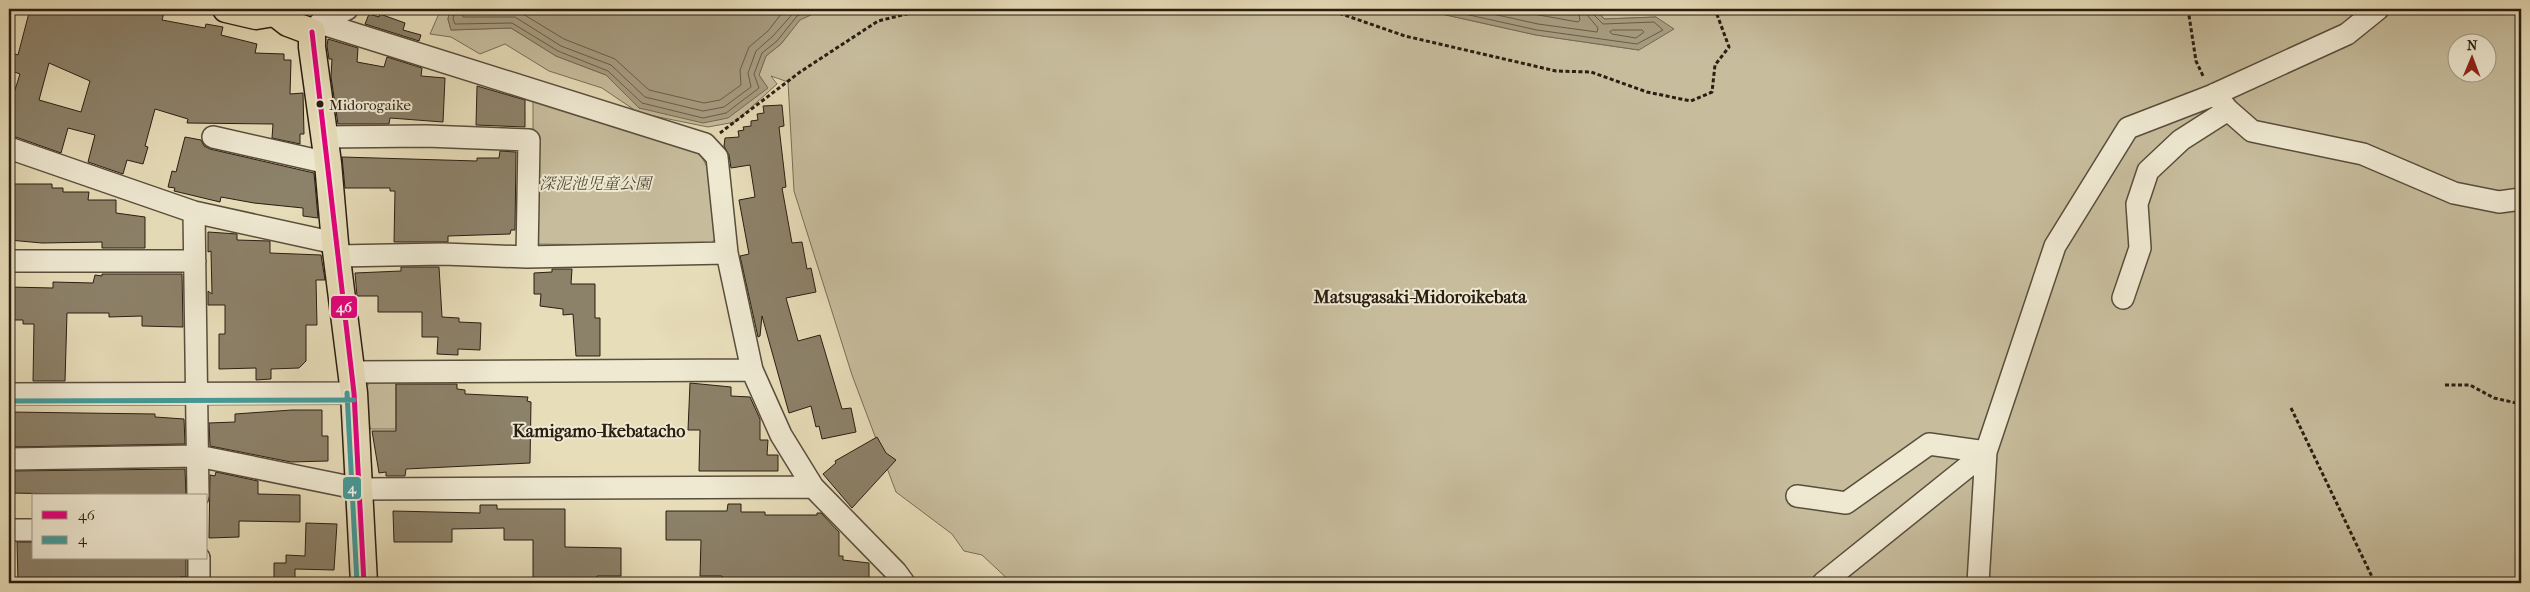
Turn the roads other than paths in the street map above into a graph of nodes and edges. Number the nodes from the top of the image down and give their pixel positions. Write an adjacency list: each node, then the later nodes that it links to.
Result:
1 (226, 9): 4 (main road)
2 (347, 9): 5 (street)
3 (2378, 9): 6 (street)
4 (272, 11): 5 (main road)
5 (316, 28): 8 (main road); 14 (street)
6 (2218, 100): 11 (street); 18 (street); 23 (street)
7 (213, 137): 10 (street)
8 (323, 137): 10 (main road); 15 (street)
9 (9, 148): 12 (street)
10 (328, 163): 13 (main road)
11 (2521, 199)
12 (194, 212): 13 (street); 17 (street)
13 (336, 249): 15 (street); 20 (main road)
14 (727, 253): 15 (street); 19 (street)
15 (527, 256)
16 (9, 261): 17 (street)
17 (195, 261): 21 (street)
18 (2123, 298)
19 (752, 370): 20 (street); 26 (street)
20 (352, 383): 21 (street); 27 (main road)
21 (197, 392): 22 (street); 24 (street)
22 (9, 394)
23 (1986, 452): 29 (street); 36 (street); 37 (street)
24 (198, 456): 25 (street); 27 (street); 28 (street)
25 (9, 459)
26 (813, 487): 27 (street); 35 (street)
27 (360, 489): 34 (main road)
28 (198, 494)
29 (1798, 496)
30 (9, 530): 31 (street)
31 (32, 530)
32 (199, 560): 33 (street)
33 (199, 583)
34 (364, 583)
35 (904, 583)
36 (1823, 583)
37 (1978, 583)

